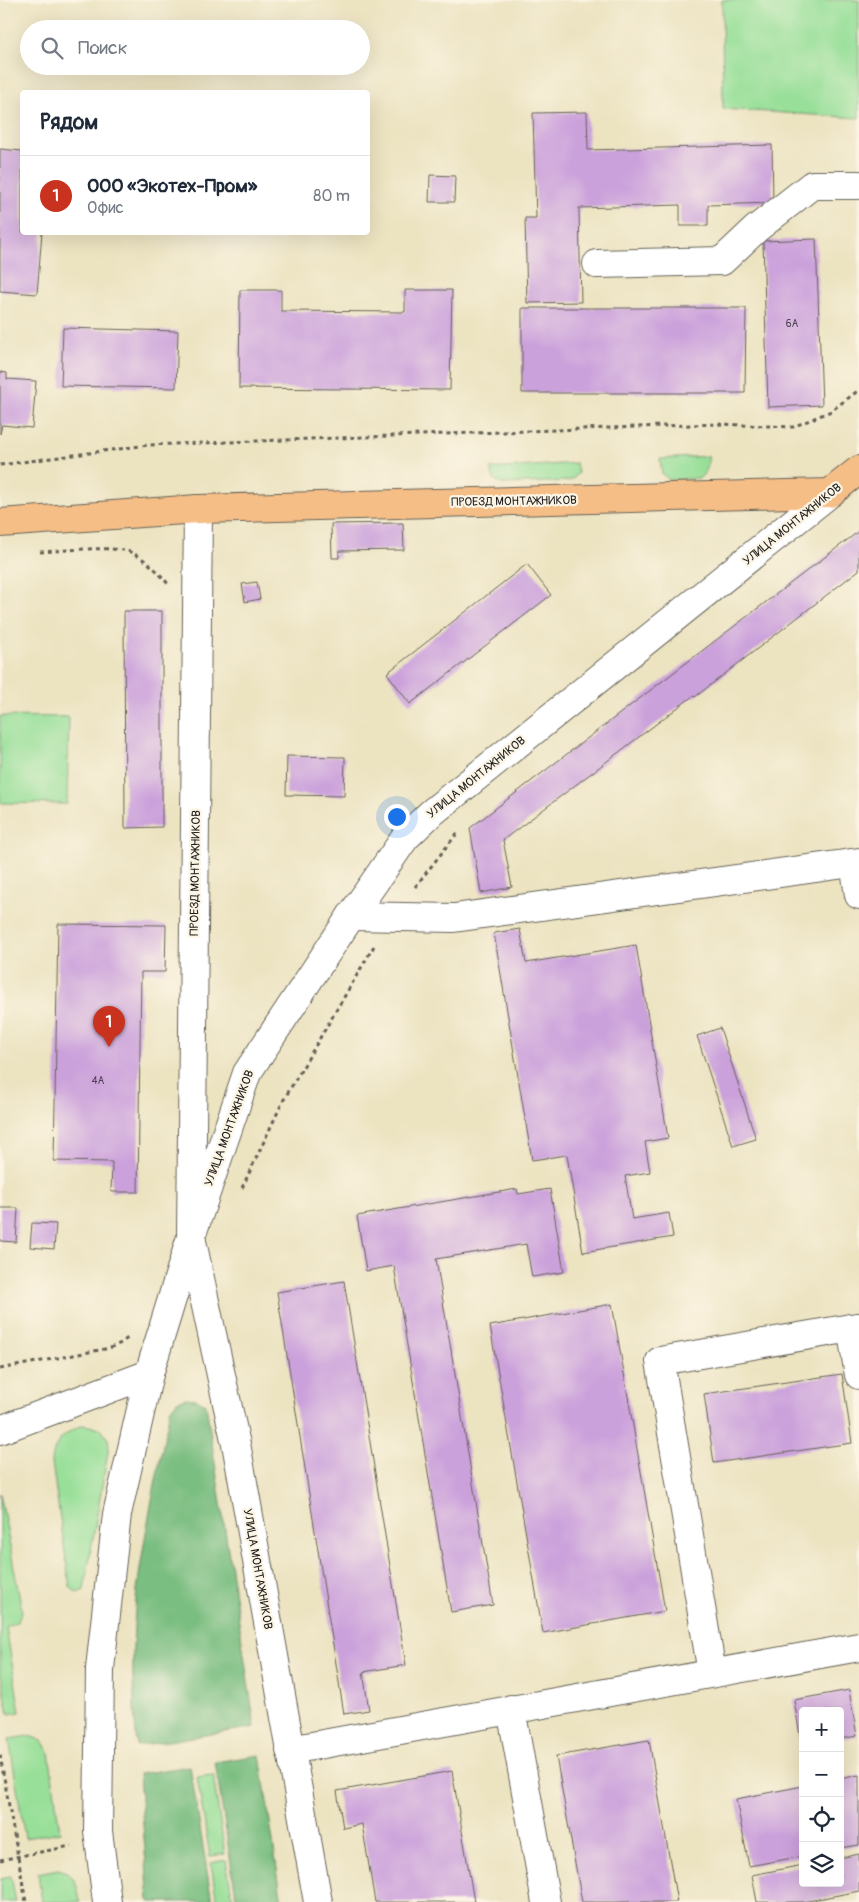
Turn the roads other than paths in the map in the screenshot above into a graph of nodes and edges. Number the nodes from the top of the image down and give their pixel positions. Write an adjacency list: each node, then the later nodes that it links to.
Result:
1 (859, 185): 2 (street)
2 (597, 264)
3 (859, 470): 4 (main road, УЛИЦА МОНТАЖНИКОВ)
4 (830, 493): 5 (main road, ПРОЕЗД МОНТАЖНИКОВ); 9 (street, УЛИЦА МОНТАЖНИКОВ)
5 (198, 509): 6 (main road, ПРОЕЗД МОНТАЖНИКОВ); 10 (street, ПРОЕЗД МОНТАЖНИКОВ)
6 (0, 522)
7 (857, 862): 8 (street); 9 (street)
8 (859, 895)
9 (351, 916): 10 (street, УЛИЦА МОНТАЖНИКОВ)
10 (191, 1237): 12 (street, УЛИЦА МОНТАЖНИКОВ); 18 (street, УЛИЦА МОНТАЖНИКОВ)
11 (855, 1327): 13 (street); 16 (street)
12 (149, 1374): 14 (street); 19 (street, УЛИЦА МОНТАЖНИКОВ)
13 (859, 1376)
14 (0, 1430)
15 (859, 1647): 16 (street)
16 (712, 1673): 17 (street)
17 (511, 1709): 18 (street); 21 (street)
18 (290, 1750): 20 (street, УЛИЦА МОНТАЖНИКОВ)
19 (107, 1902)
20 (318, 1902)
21 (546, 1902)

